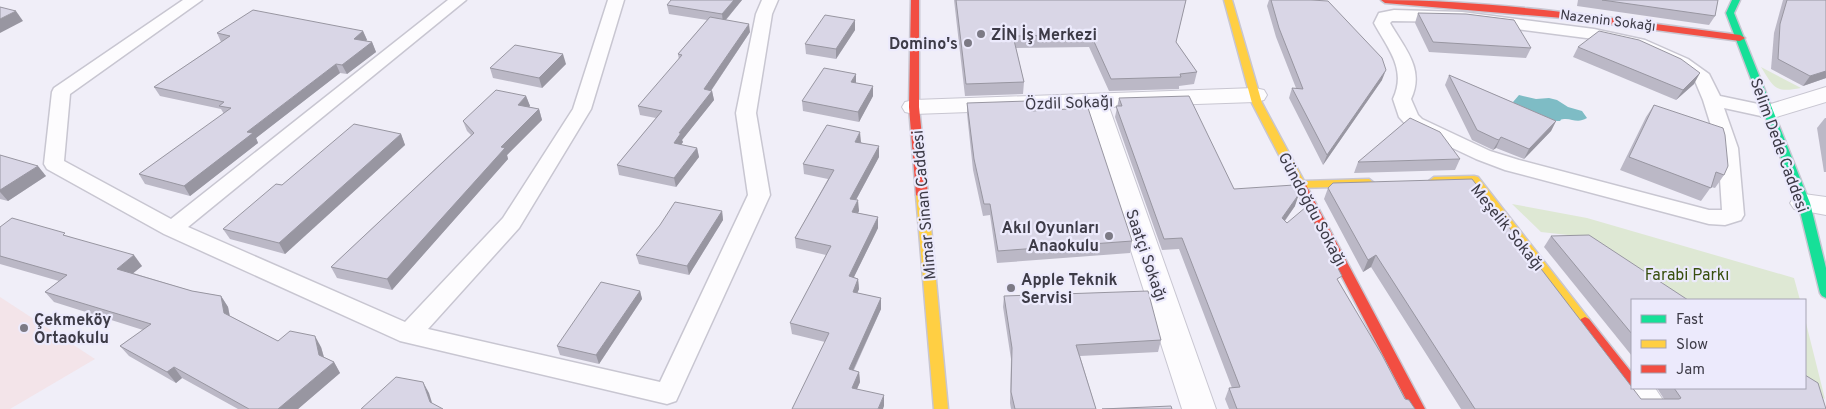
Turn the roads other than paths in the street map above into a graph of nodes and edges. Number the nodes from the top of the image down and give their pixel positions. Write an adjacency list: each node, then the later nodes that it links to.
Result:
1 (194, 0): 21 (lane)
2 (458, 0): 21 (lane)
3 (616, 0): 23 (lane)
4 (770, 0): 23 (lane)
5 (915, 0): 15 (street, Mimar Sinan Caddesi)
6 (1228, 0): 12 (street, Gündoğdu Sokağı)
7 (1385, 0): 9 (street, Nazenin Sokağı)
8 (1736, 0): 10 (street, Selim Dede Caddesi)
9 (1465, 2): 10 (street, Nazenin Sokağı)
10 (1740, 38): 16 (street, Selim Dede Caddesi)
11 (1826, 94): 16 (street)
12 (1255, 95): 14 (street, Özdil Sokağı); 19 (street, Gündoğdu Sokağı)
13 (1712, 100): 13 (lane); 16 (lane)
14 (1095, 101): 15 (street, Özdil Sokağı); 27 (street, Saatçi Sokağı)
15 (914, 107): 26 (street, Mimar Sinan Caddesi)
16 (1770, 112): 20 (street, Selim Dede Caddesi)
17 (1426, 181): 24 (street, Meşelik Sokağı)
18 (1378, 183): 19 (street)
19 (1300, 185): 28 (street, Gündoğdu Sokağı)
20 (1815, 204): 22 (street, Selim Dede Caddesi)
21 (172, 230): 23 (lane)
22 (1826, 293)
23 (409, 334)
24 (1631, 383)
25 (1637, 389): 29 (street)
26 (941, 409)
27 (1199, 409)
28 (1418, 409)
29 (1652, 409)

